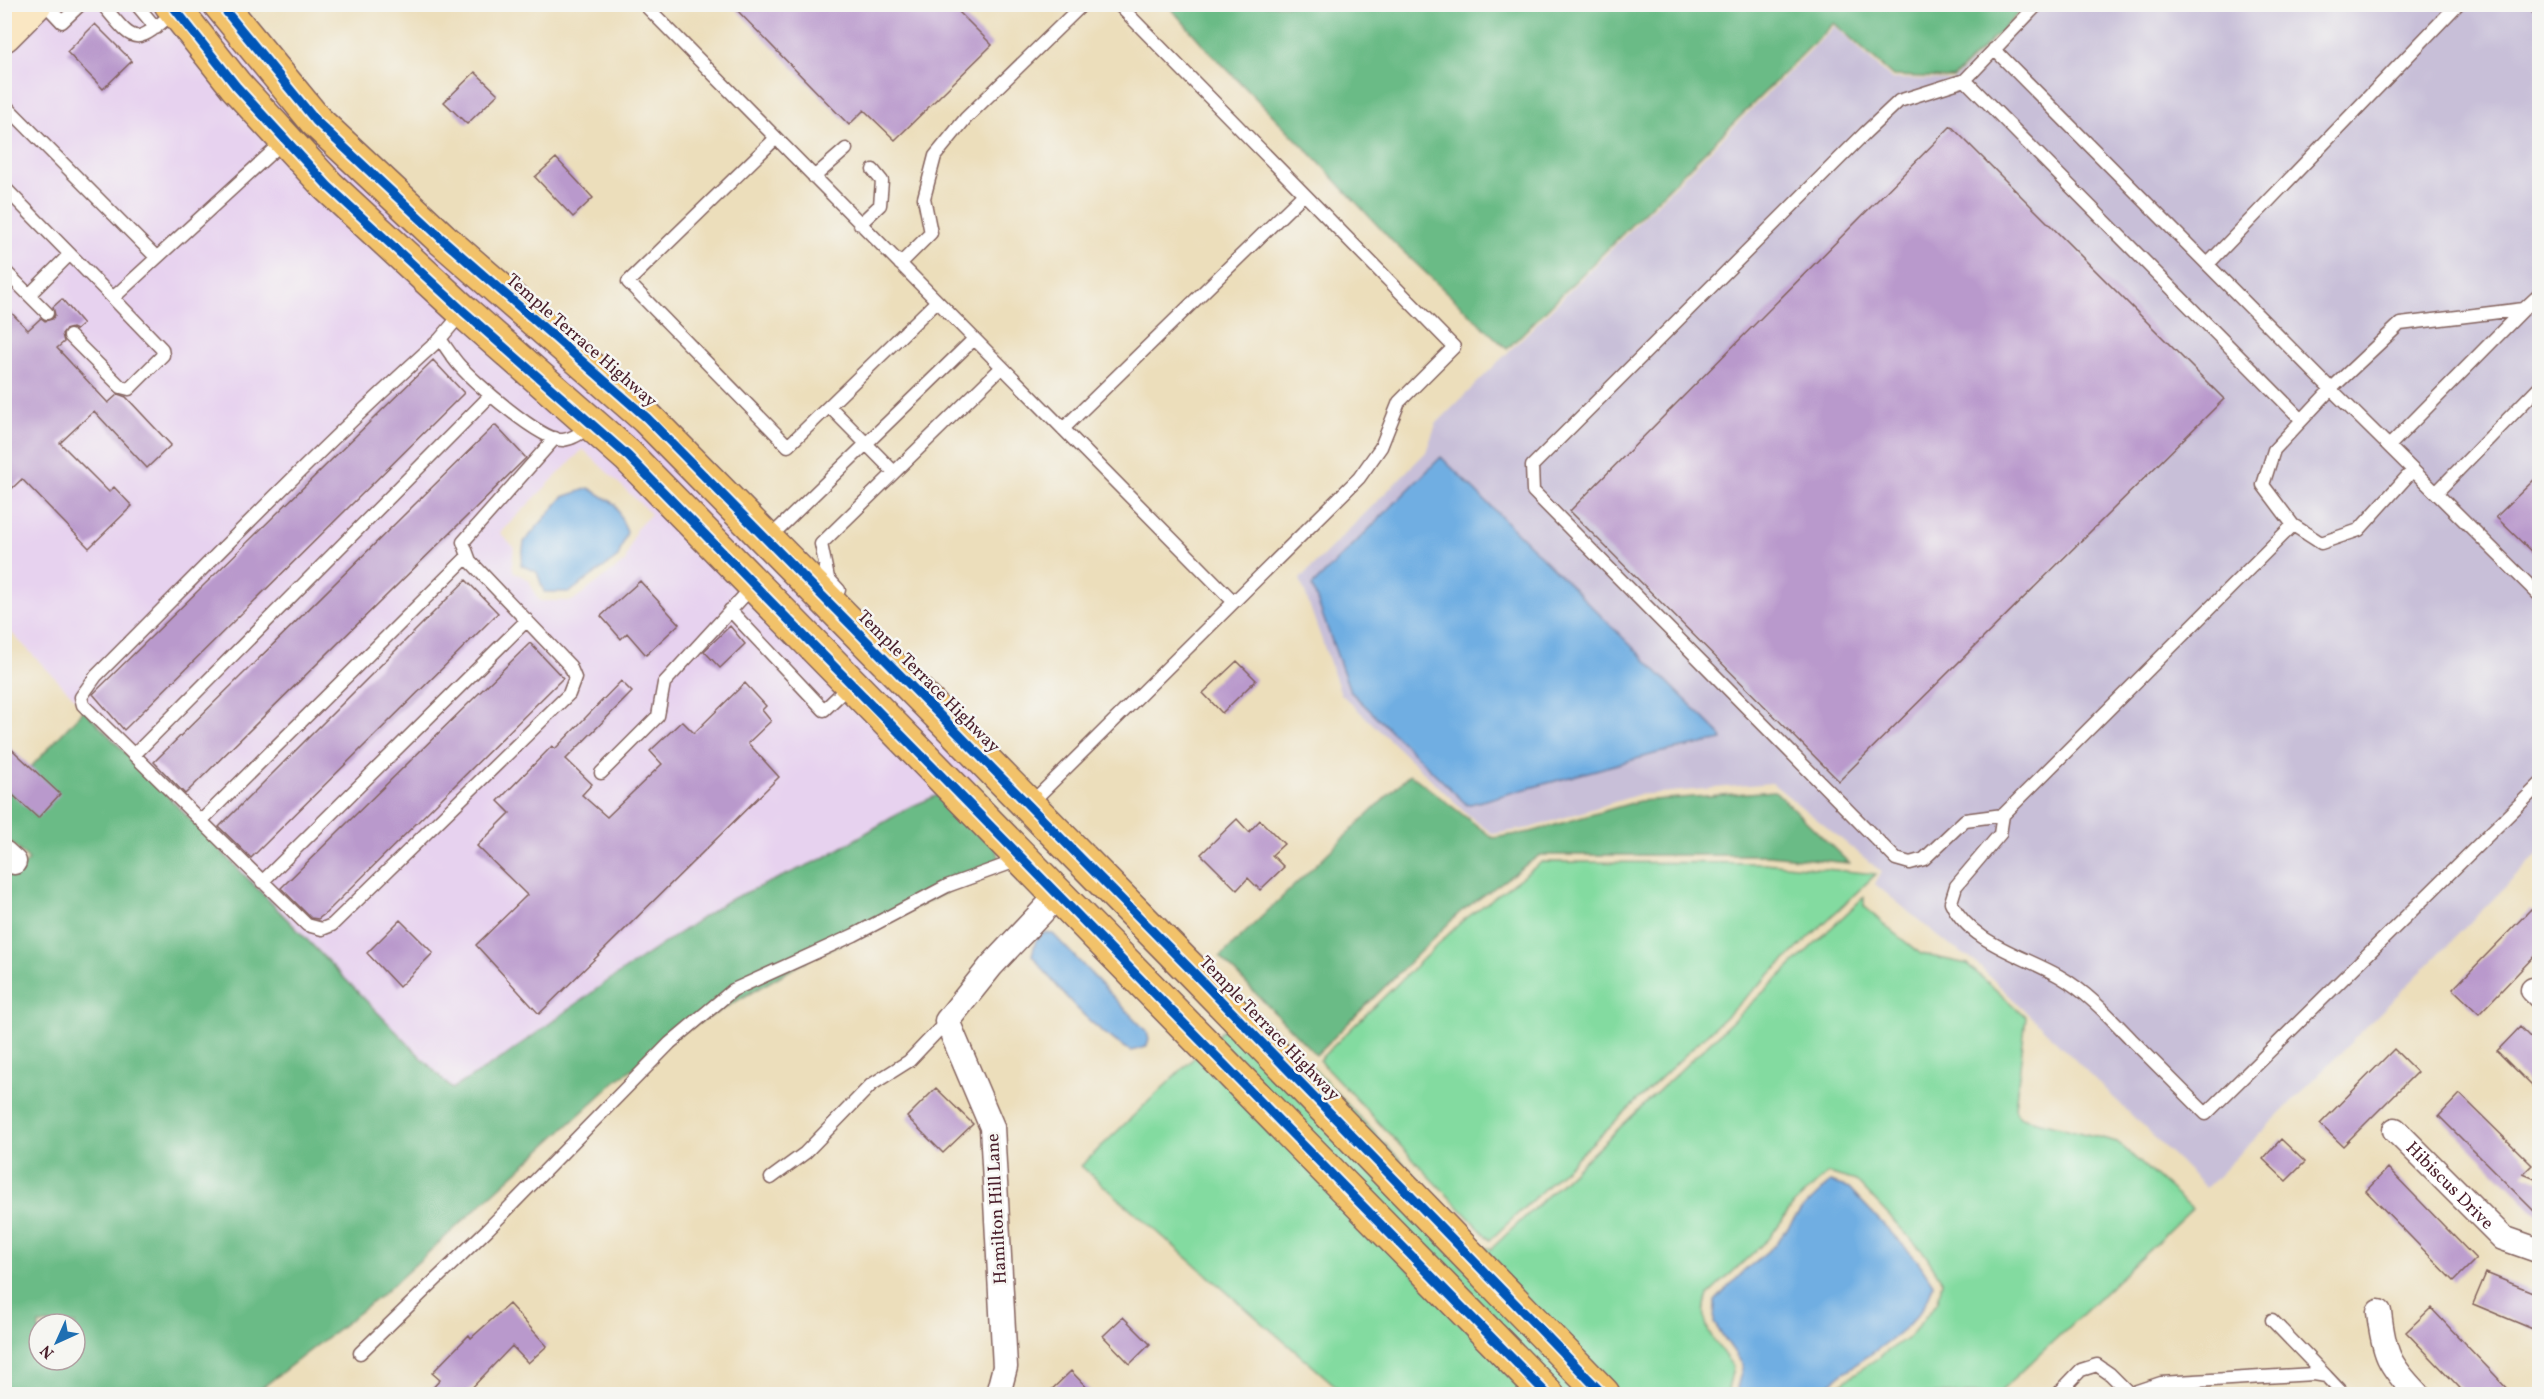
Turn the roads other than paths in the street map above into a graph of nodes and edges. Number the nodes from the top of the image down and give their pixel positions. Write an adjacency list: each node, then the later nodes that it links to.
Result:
1 (35, 4): 15 (street)
2 (45, 4): 3 (lane)
3 (81, 4)
4 (102, 4): 14 (lane)
5 (136, 4): 14 (lane)
6 (220, 4): 57 (main road, Temple Terrace Highway)
7 (644, 4): 19 (lane)
8 (1083, 4): 29 (lane)
9 (1118, 4): 25 (lane)
10 (2038, 4): 16 (lane)
11 (2458, 4): 30 (lane)
12 (2533, 4): 13 (lane)
13 (2540, 12)
14 (167, 14): 20 (main road)
15 (4, 35)
16 (1994, 49): 17 (lane); 30 (lane)
17 (1965, 80): 47 (lane); 70 (lane)
18 (5, 106): 28 (lane)
19 (776, 138): 23 (lane); 46 (lane)
20 (285, 140): 28 (lane); 37 (main road)
21 (846, 149): 23 (lane)
22 (873, 170): 26 (lane)
23 (814, 177): 26 (lane)
24 (4, 187): 27 (lane)
25 (1304, 194): 49 (lane); 62 (lane)
26 (860, 224): 29 (lane)
27 (70, 254): 33 (lane); 34 (lane)
28 (156, 257): 34 (lane)
29 (900, 264): 35 (lane)
30 (2208, 264): 44 (lane)
31 (4, 270): 33 (lane)
32 (2540, 294): 36 (lane)
33 (29, 295): 38 (lane)
34 (113, 298): 39 (lane)
35 (937, 301): 41 (lane); 46 (lane)
36 (2524, 309): 44 (lane); 52 (lane)
37 (464, 312): 40 (lane); 48 (main road)
38 (47, 313)
39 (70, 336)
40 (440, 339): 45 (lane); 66 (lane)
41 (974, 339): 42 (lane); 51 (lane)
42 (1002, 367): 49 (lane); 54 (lane)
43 (2540, 386): 55 (lane)
44 (2331, 388): 47 (lane); 52 (lane)
45 (491, 394): 50 (lane); 66 (lane)
46 (829, 406): 51 (lane)
47 (2302, 420): 56 (lane)
48 (593, 424): 50 (lane); 59 (main road)
49 (1063, 429): 62 (lane)
50 (555, 438): 58 (lane)
51 (867, 443): 54 (lane); 57 (lane)
52 (2389, 446): 53 (lane)
53 (2413, 470): 55 (lane); 56 (lane)
54 (894, 472): 61 (lane)
55 (2436, 493): 60 (lane)
56 (2294, 525): 70 (lane)
57 (767, 540): 69 (main road, Temple Terrace Highway)
58 (468, 556): 64 (lane); 71 (lane)
59 (754, 584): 63 (lane); 65 (main road)
60 (2540, 596)
61 (849, 601)
62 (1234, 602): 69 (lane)
63 (730, 610): 65 (lane); 67 (lane)
64 (527, 620): 73 (lane); 73 (lane)
65 (851, 684): 72 (main road)
66 (134, 755): 71 (lane)
67 (601, 773)
68 (2540, 784): 70 (lane)
69 (1029, 805): 75 (main road, Temple Terrace Highway)
70 (2003, 816)
71 (201, 821): 73 (lane)
72 (1023, 859): 74 (main road); 83 (lane)
73 (262, 882)
74 (1058, 895): 76 (street); 77 (main road)
75 (1229, 1009): 77 (main road); 88 (main road, Temple Terrace Highway)
76 (946, 1021): 79 (lane); 86 (street, Hamilton Hill Lane)
77 (1199, 1039): 87 (main road)
78 (2395, 1130): 80 (street, Hibiscus Drive)
79 (771, 1178)
80 (2540, 1251)
81 (2379, 1312): 91 (street)
82 (2272, 1320): 84 (lane)
83 (360, 1353)
84 (2326, 1376): 85 (lane); 90 (lane)
85 (2129, 1394): 89 (lane)
86 (998, 1395)
87 (1547, 1395)
88 (1603, 1395)
89 (2058, 1395)
90 (2343, 1395)
91 (2417, 1395)

